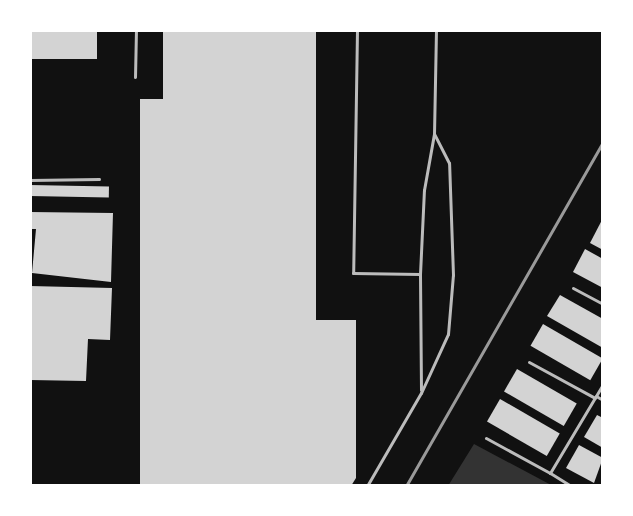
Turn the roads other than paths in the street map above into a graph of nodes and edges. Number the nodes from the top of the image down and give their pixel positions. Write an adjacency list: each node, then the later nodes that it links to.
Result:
1 (136, 30): 4 (lane)
2 (357, 30): 8 (lane)
3 (436, 30): 5 (lane)
4 (135, 77)
5 (434, 134): 8 (lane); 13 (lane)
6 (99, 179): 7 (lane)
7 (30, 180)
8 (420, 274): 13 (lane)
9 (573, 288): 10 (lane)
10 (603, 304)
11 (529, 362): 14 (lane)
12 (603, 384): 14 (lane)
13 (422, 393): 18 (lane)
14 (596, 397): 15 (lane); 17 (lane)
15 (603, 400)
16 (486, 438): 17 (lane)
17 (550, 473): 19 (lane)
18 (367, 486)
19 (571, 486)

